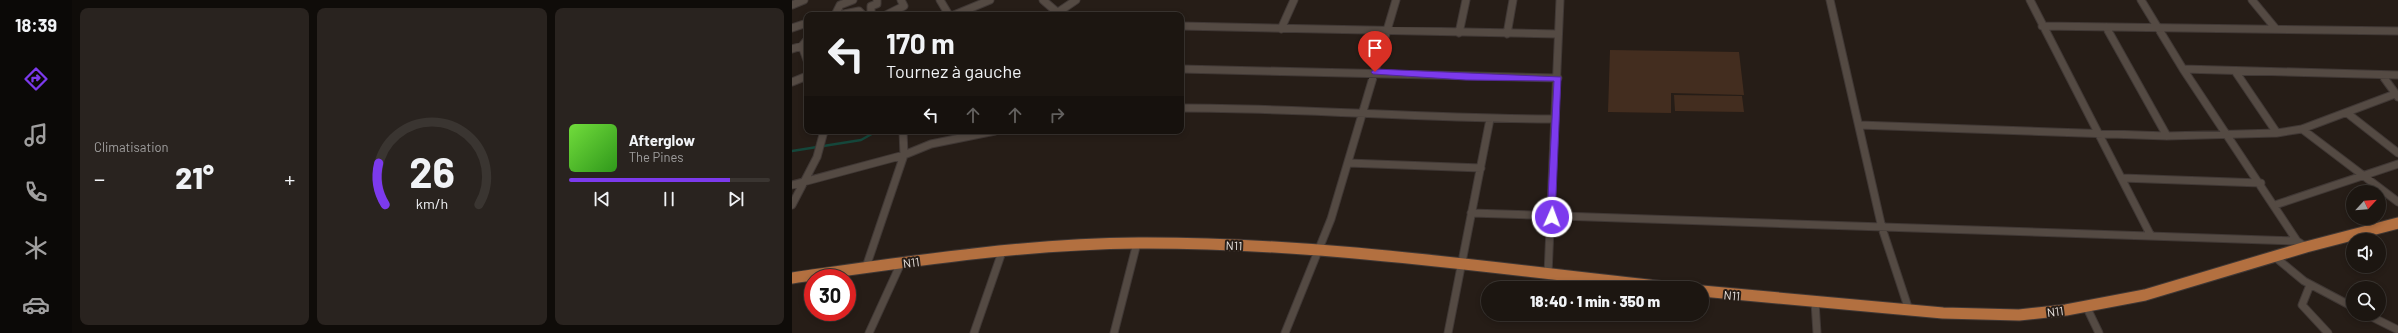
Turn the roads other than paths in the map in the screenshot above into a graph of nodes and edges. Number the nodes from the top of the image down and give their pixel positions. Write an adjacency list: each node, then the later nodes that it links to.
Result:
1 (804, 0): 19 (street)
2 (853, 0): 21 (street)
3 (877, 0): 22 (street)
4 (901, 0): 23 (street)
5 (940, 0): 24 (street)
6 (990, 0): 18 (street)
7 (1043, 0): 27 (street)
8 (1076, 0): 28 (street)
9 (1294, 0): 34 (street)
10 (1396, 0): 36 (street)
11 (1466, 0): 39 (street)
12 (1513, 0): 40 (street)
13 (1560, 0): 41 (street)
14 (1830, 0): 59 (street)
15 (2030, 0): 31 (street)
16 (2141, 0): 35 (street)
17 (2252, 0): 37 (street)
18 (976, 2): 20 (street)
19 (792, 5)
20 (968, 9): 25 (street); 26 (street)
21 (836, 12)
22 (871, 12)
23 (892, 12)
24 (947, 12)
25 (961, 12)
26 (970, 12)
27 (1054, 12)
28 (1059, 12)
29 (804, 25): 33 (street)
30 (1184, 26): 34 (street)
31 (2042, 26): 32 (street); 61 (street)
32 (2106, 27): 35 (street); 67 (street)
33 (792, 28)
34 (1281, 29): 36 (street)
35 (2158, 29): 37 (street); 45 (street)
36 (1388, 30): 39 (street); 47 (street)
37 (2276, 30): 38 (street)
38 (2398, 32)
39 (1459, 33): 40 (street)
40 (1507, 34): 41 (street)
41 (1557, 34): 51 (street)
42 (804, 45): 43 (street)
43 (792, 49)
44 (1184, 69): 47 (street)
45 (2183, 69): 46 (street); 66 (street)
46 (2235, 71): 48 (street); 62 (street)
47 (1375, 72): 51 (street); 55 (street)
48 (2382, 75): 49 (street); 53 (street)
49 (2398, 75)
50 (804, 77): 52 (street)
51 (1558, 78): 58 (street)
52 (792, 82)
53 (2396, 96): 56 (street)
54 (1184, 108): 55 (street)
55 (1362, 112): 57 (street); 70 (street)
56 (2347, 113): 60 (street); 68 (street)
57 (1490, 119): 58 (street); 72 (street)
58 (1555, 119): 82 (street)
59 (1859, 125): 61 (street); 84 (street)
60 (2302, 129): 62 (street); 73 (street)
61 (2100, 133): 67 (street); 74 (street)
62 (2277, 133): 66 (street)
63 (824, 134): 75 (street)
64 (903, 134): 69 (street)
65 (980, 134): 69 (street)
66 (2229, 135): 67 (street); 76 (street)
67 (2167, 136)
68 (2398, 152)
69 (904, 155): 75 (street); 93 (street)
70 (1348, 163): 72 (street); 88 (street)
71 (2398, 164): 73 (street)
72 (1481, 168): 81 (street)
73 (2364, 176): 78 (street); 80 (street)
74 (2122, 178): 76 (street); 85 (street)
75 (802, 184): 77 (street); 79 (street)
76 (2261, 184): 80 (street)
77 (792, 185)
78 (2398, 202)
79 (792, 205)
80 (2275, 205): 87 (street)
81 (1471, 214): 82 (street); 92 (street)
82 (1552, 217): 84 (street); 94 (street)
83 (2398, 223): 87 (main road, N11)
84 (1882, 228): 85 (street); 102 (street)
85 (2152, 236): 87 (street)
86 (1137, 243): 88 (main road, N11); 89 (main road, N11); 108 (street)
87 (2302, 244): 90 (main road, N11)
88 (1318, 250): 92 (main road, N11); 109 (street)
89 (1002, 252): 91 (main road, N11); 107 (street)
90 (2275, 257): 97 (street); 101 (main road, N11)
91 (901, 263): 93 (main road, N11); 106 (street)
92 (1462, 265): 94 (main road, N11); 110 (street)
93 (866, 267): 95 (main road, N11)
94 (1548, 274): 96 (main road, N11)
95 (792, 278)
96 (1612, 281)
97 (2310, 285): 100 (street); 103 (street)
98 (1709, 292): 99 (main road, N11)
99 (1815, 302): 102 (main road, N11); 111 (street)
100 (2346, 303)
101 (2086, 306): 102 (main road, N11); 112 (street)
102 (1909, 310)
103 (2313, 317): 113 (street); 114 (street)
104 (2380, 321): 105 (street)
105 (2398, 330)
106 (869, 333)
107 (974, 333)
108 (1114, 333)
109 (1285, 333)
110 (1448, 333)
111 (1817, 333)
112 (2099, 333)
113 (2322, 333)
114 (2328, 333)

